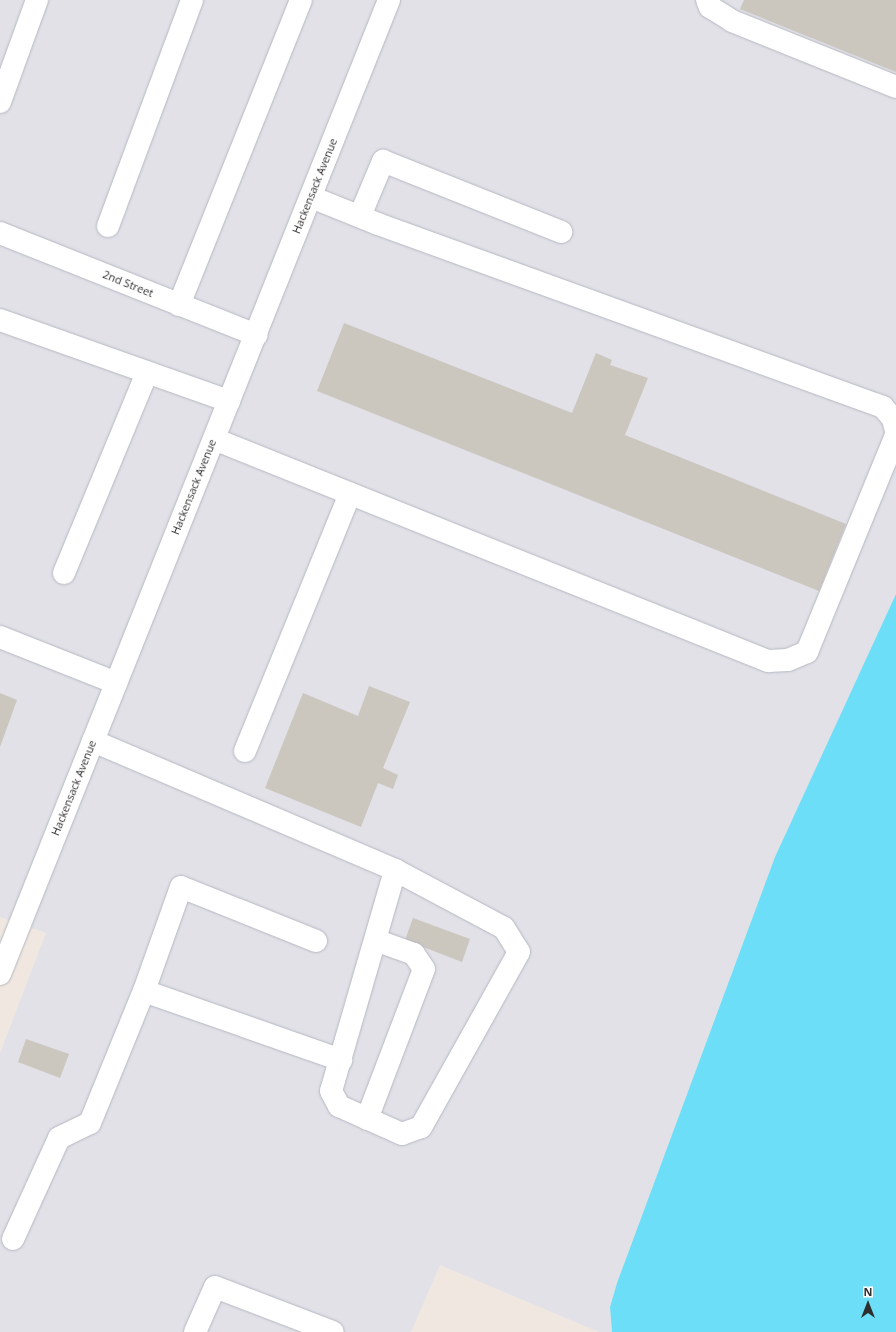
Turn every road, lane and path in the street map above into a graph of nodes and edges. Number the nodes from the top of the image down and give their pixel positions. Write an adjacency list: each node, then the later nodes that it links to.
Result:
1 (36, 0): 7 (street)
2 (192, 0): 10 (street)
3 (301, 0): 13 (street)
4 (389, 0): 8 (street, Hackensack Avenue)
5 (708, 0): 6 (street)
6 (896, 87)
7 (0, 102)
8 (311, 197): 9 (street); 15 (street, Hackensack Avenue)
9 (360, 216): 11 (street); 18 (street)
10 (108, 226)
11 (561, 232)
12 (0, 233): 13 (street, 2nd Street)
13 (179, 304): 15 (street, 2nd Street)
14 (0, 320): 16 (street)
15 (256, 335): 17 (street, Hackensack Avenue)
16 (147, 373): 17 (street); 22 (street)
17 (229, 401): 20 (street, Hackensack Avenue)
18 (896, 431)
19 (896, 435): 21 (street)
20 (214, 439): 21 (street); 24 (street, Hackensack Avenue)
21 (350, 494): 26 (street)
22 (64, 573)
23 (0, 637): 24 (street)
24 (116, 683): 25 (street, Hackensack Avenue)
25 (93, 742): 27 (street); 30 (street, Hackensack Avenue)
26 (245, 751)
27 (395, 870): 28 (street); 33 (street)
28 (375, 940): 32 (street); 33 (street)
29 (316, 941): 31 (street)
30 (0, 974)
31 (144, 991): 32 (street); 34 (street)
32 (341, 1060): 33 (street)
33 (367, 1119)
34 (13, 1239)
35 (195, 1332): 36 (street)
36 (333, 1332)

